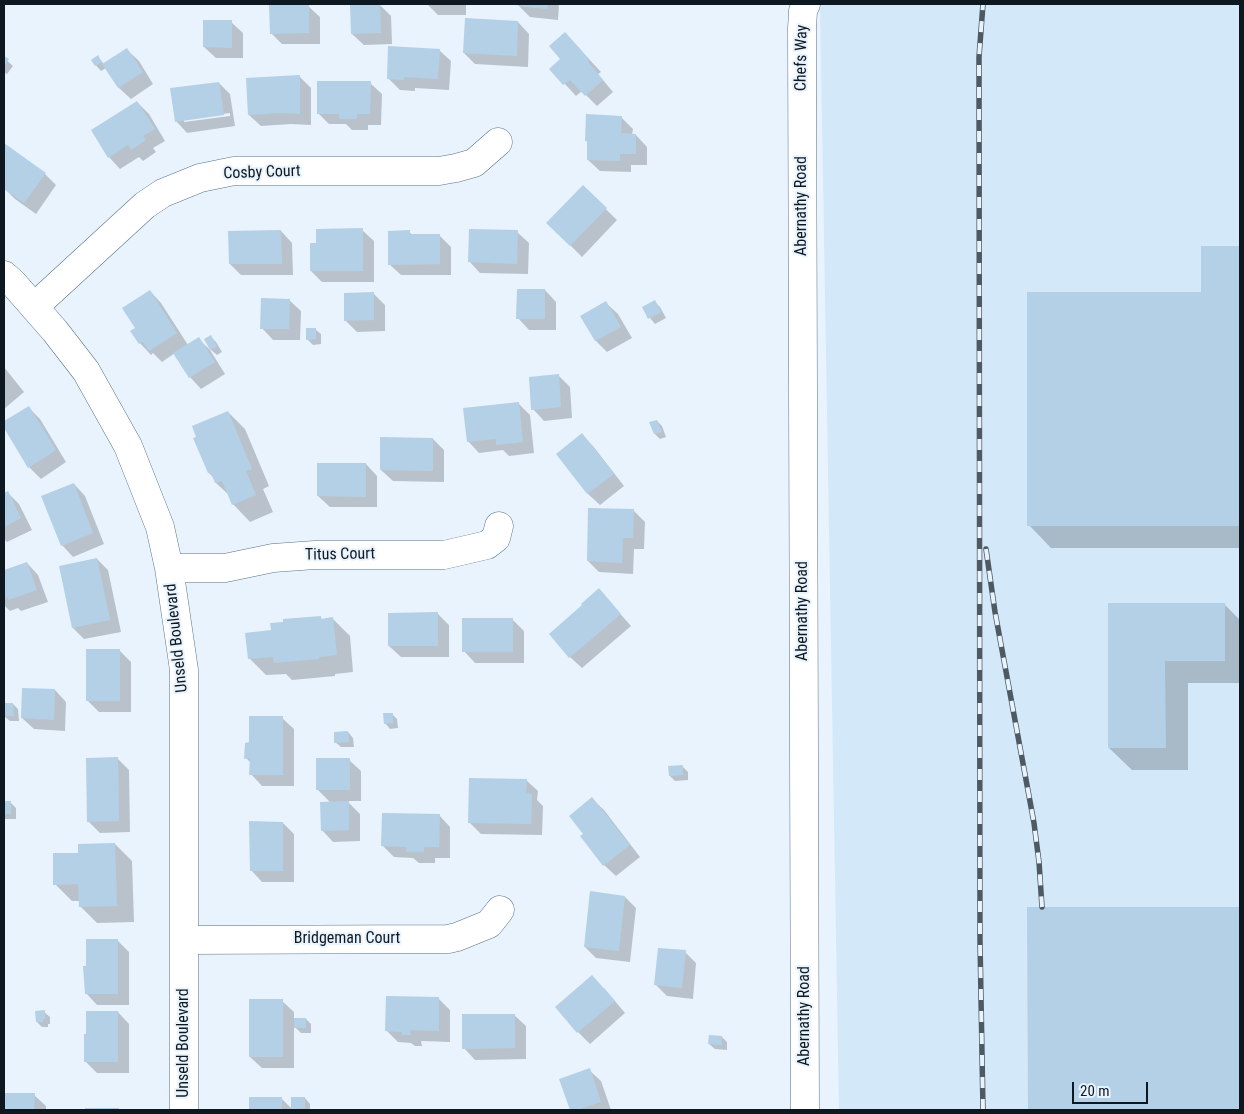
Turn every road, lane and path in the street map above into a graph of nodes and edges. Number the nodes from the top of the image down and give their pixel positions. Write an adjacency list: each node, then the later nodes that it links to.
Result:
1 (806, 4): 2 (street, Chefs Way)
2 (802, 112): 11 (street, Abernathy Road)
3 (498, 142): 5 (street, Cosby Court)
4 (4, 275): 5 (street, Unseld Boulevard)
5 (34, 307): 7 (street, Unseld Boulevard)
6 (500, 526): 7 (street, Titus Court)
7 (169, 568): 9 (street, Unseld Boulevard)
8 (500, 910): 9 (street, Bridgeman Court)
9 (184, 940): 10 (street, Unseld Boulevard)
10 (184, 1110)
11 (805, 1110)

